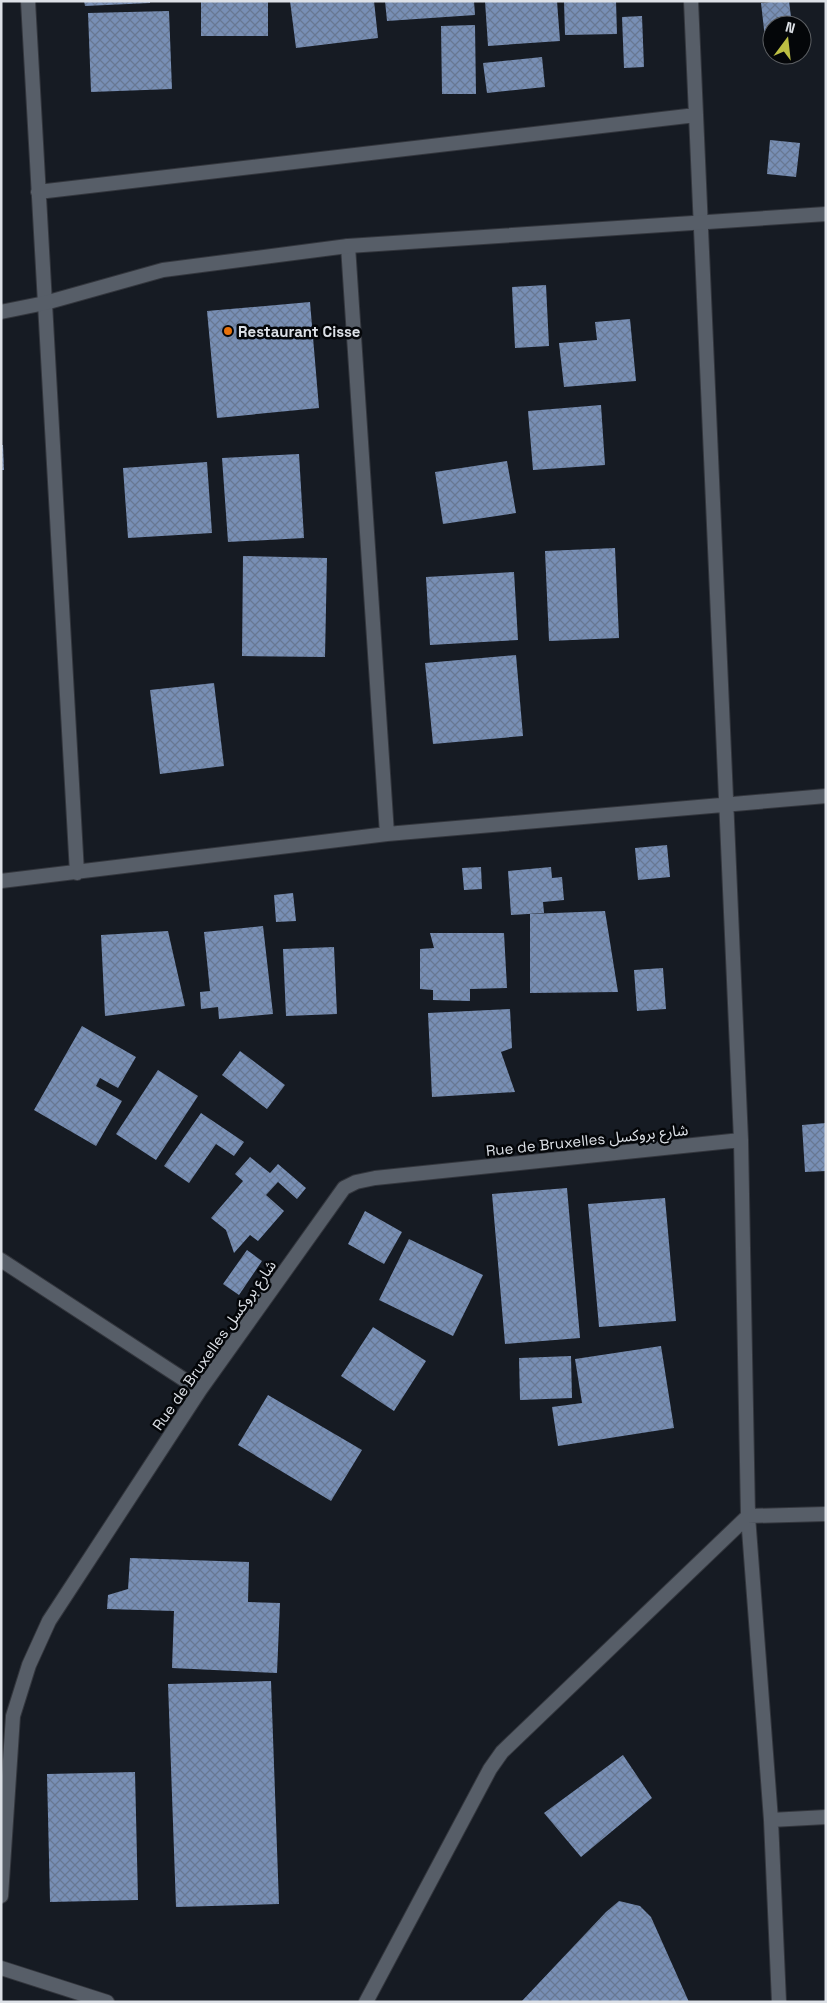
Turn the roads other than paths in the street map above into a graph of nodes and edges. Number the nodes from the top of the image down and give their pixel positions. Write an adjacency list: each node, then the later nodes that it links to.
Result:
1 (28, 1): 4 (street)
2 (691, 1): 3 (street)
3 (696, 115): 4 (street); 6 (street)
4 (38, 192): 8 (street)
5 (826, 214): 6 (street)
6 (700, 223): 7 (street); 11 (street)
7 (348, 246): 8 (street); 12 (street)
8 (44, 303): 9 (street); 13 (street)
9 (1, 312)
10 (826, 796): 11 (street)
11 (726, 804): 12 (street); 15 (street)
12 (387, 834): 13 (street)
13 (77, 873): 14 (street)
14 (1, 881)
15 (741, 1140): 17 (street, Rue de Bruxelles شارع بروكسل); 19 (street)
16 (1, 1260): 17 (street)
17 (200, 1390): 20 (street, Rue de Bruxelles شارع بروكسل)
18 (826, 1514): 19 (street)
19 (748, 1516): 22 (street); 26 (street)
20 (5, 1782): 23 (street, Rue de Bruxelles شارع بروكسل)
21 (826, 1817): 22 (street)
22 (771, 1820): 27 (street)
23 (1, 1896)
24 (1, 1968): 25 (street)
25 (107, 2002)
26 (366, 2002)
27 (779, 2002)

